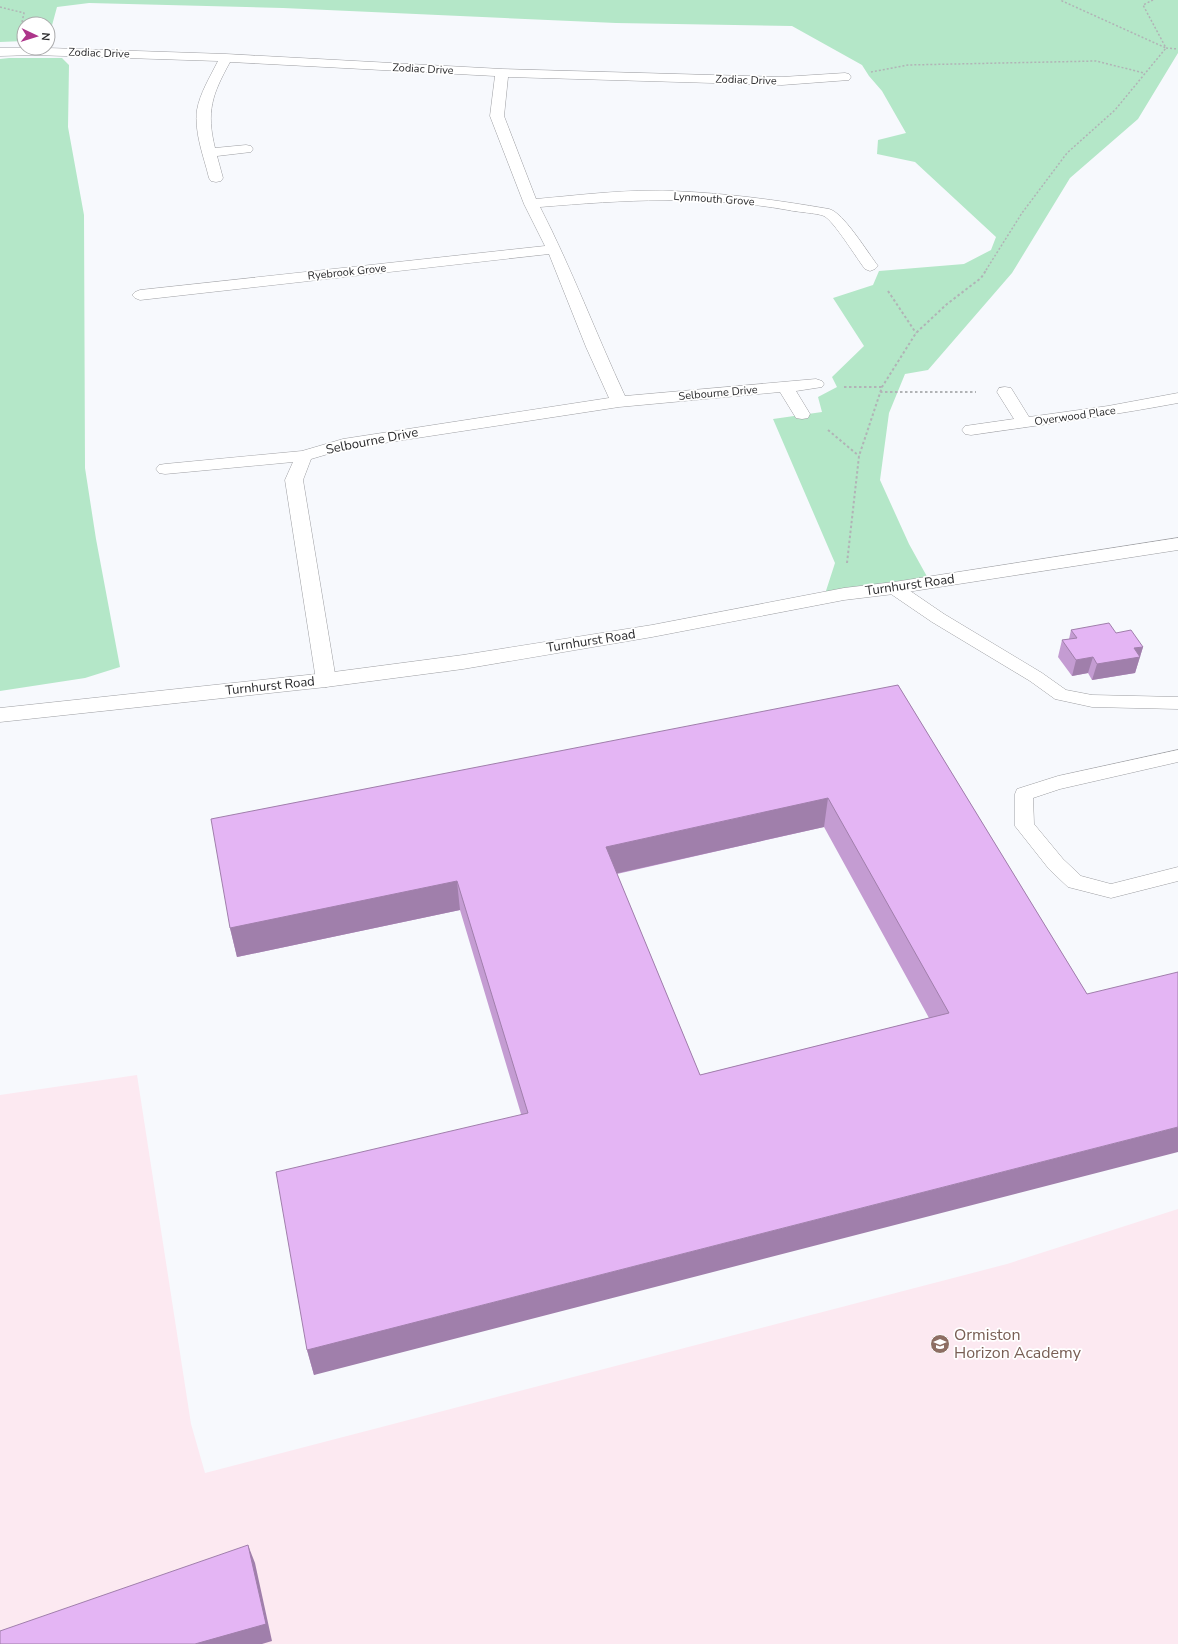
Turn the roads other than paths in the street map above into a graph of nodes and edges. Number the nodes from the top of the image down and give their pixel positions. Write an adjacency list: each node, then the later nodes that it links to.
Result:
1 (0, 52): 2 (street, Zodiac Drive)
2 (226, 58): 3 (street, Zodiac Drive); 6 (street)
3 (502, 73): 4 (street, Zodiac Drive); 8 (street)
4 (845, 77)
5 (246, 149): 6 (street)
6 (210, 153): 7 (street)
7 (216, 178)
8 (531, 204): 9 (street); 10 (street, Lynmouth Grove)
9 (554, 249): 11 (street, Ryebrook Grove); 16 (street)
10 (870, 266)
11 (140, 295)
12 (816, 384): 13 (street, Selbourne Drive)
13 (785, 387): 16 (street, Selbourne Drive); 17 (street)
14 (1005, 392): 18 (street)
15 (1178, 398): 18 (street, Overwood Place)
16 (619, 402): 20 (street, Selbourne Drive)
17 (802, 414)
18 (1025, 423): 19 (street, Overwood Place)
19 (971, 430)
20 (304, 456): 21 (street, Selbourne Drive); 24 (street)
21 (165, 470)
22 (1178, 544): 23 (street, Turnhurst Road)
23 (894, 588): 24 (street, Turnhurst Road); 25 (lane)
24 (326, 680): 26 (street, Turnhurst Road)
25 (1178, 703)
26 (0, 715)
27 (1178, 756): 28 (lane)
28 (1178, 874)

